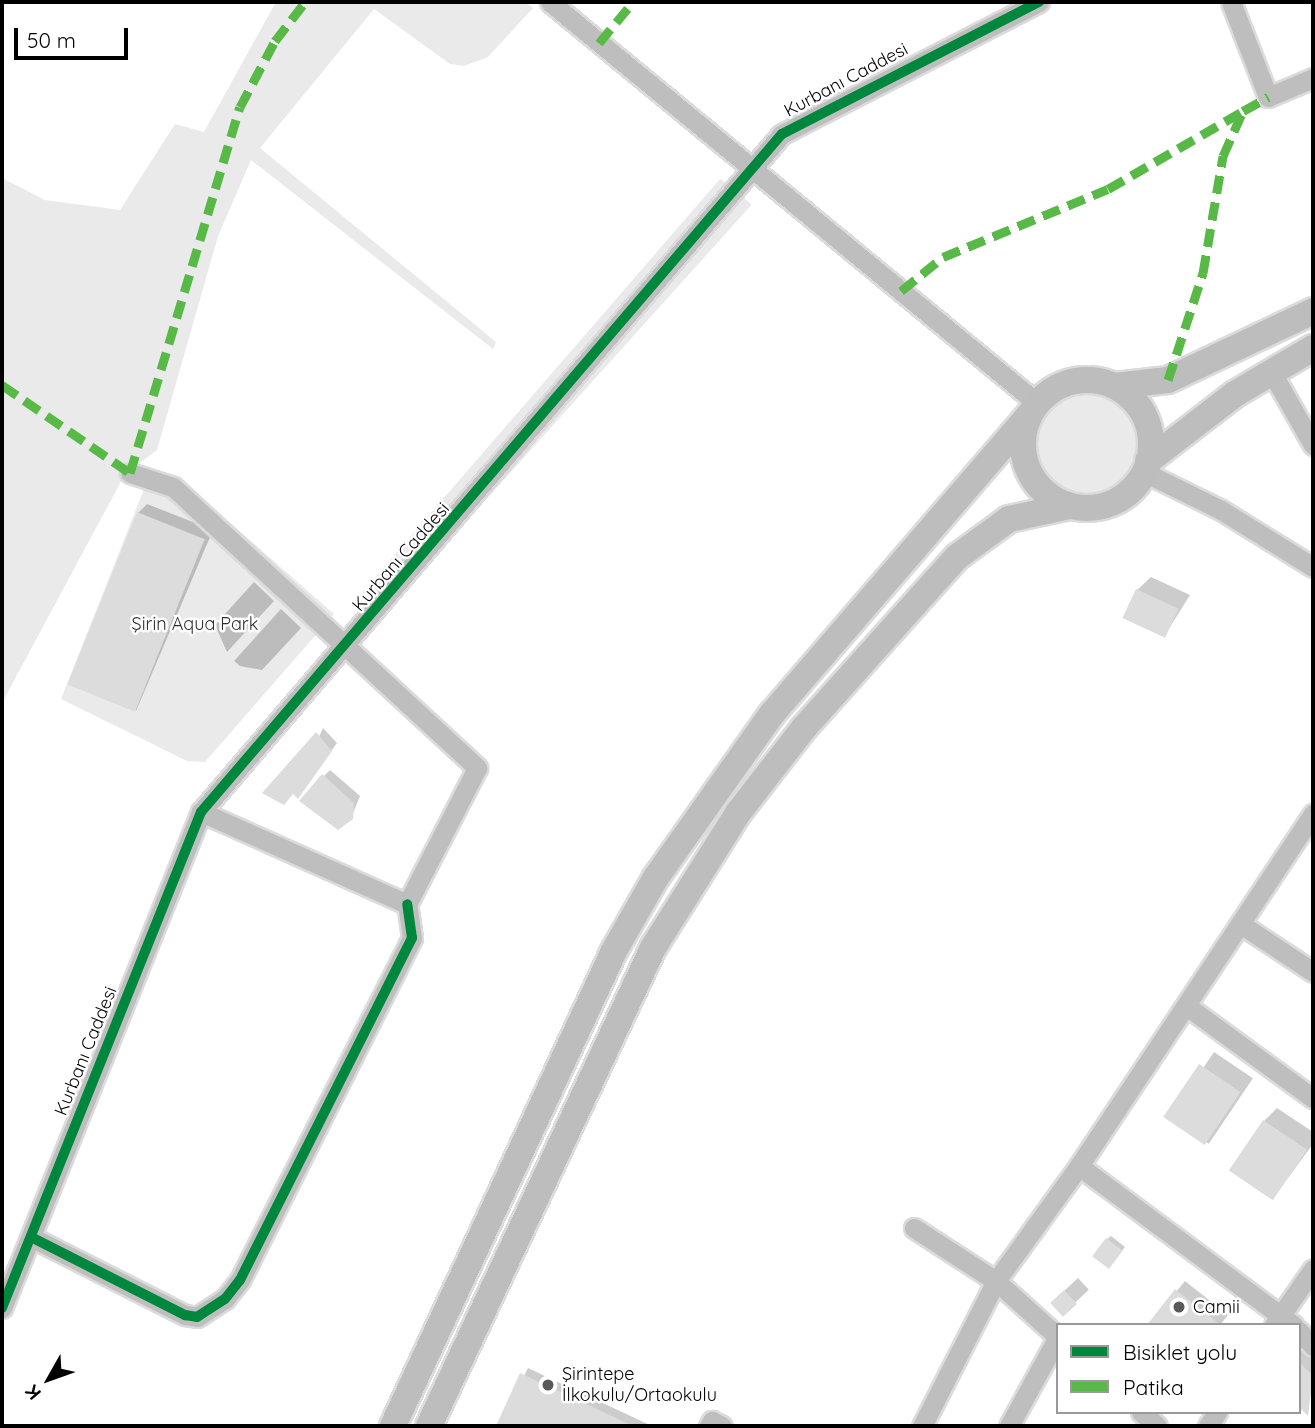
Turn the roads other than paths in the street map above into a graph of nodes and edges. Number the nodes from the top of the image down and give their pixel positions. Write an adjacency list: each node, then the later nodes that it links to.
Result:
1 (550, 2): 5 (street)
2 (1039, 2): 5 (street, Kurbanı Caddesi)
3 (1231, 2): 4 (street)
4 (1313, 78)
5 (752, 170): 10 (street); 16 (street, Kurbanı Caddesi)
6 (1313, 311): 9 (highway)
7 (1313, 348): 8 (highway)
8 (1271, 371): 11 (street); 12 (highway)
9 (1115, 386): 10 (highway); 12 (highway)
10 (1033, 409): 14 (highway); 36 (highway)
11 (1313, 445)
12 (1146, 466): 14 (highway); 15 (street)
13 (130, 473): 16 (street)
14 (1070, 506): 37 (highway)
15 (1313, 567)
16 (347, 647): 17 (street, Kurbanı Caddesi); 19 (street)
17 (201, 812): 19 (street); 26 (street, Kurbanı Caddesi)
18 (1313, 814): 20 (street)
19 (407, 904): 26 (street)
20 (1242, 925): 21 (street); 22 (street)
21 (1313, 972)
22 (1188, 1007): 23 (street); 24 (street)
23 (1313, 1098)
24 (1079, 1166): 28 (street); 30 (street)
25 (914, 1228): 28 (street)
26 (31, 1237): 29 (street, Kurbanı Caddesi)
27 (1313, 1269): 30 (street)
28 (996, 1281): 32 (street); 40 (street)
29 (2, 1308)
30 (1283, 1321)
31 (1301, 1333): 34 (street)
32 (1056, 1335)
33 (1056, 1341): 41 (street)
34 (1313, 1346)
35 (1143, 1414): 42 (street)
36 (393, 1426)
37 (429, 1426)
38 (709, 1426): 39 (street)
39 (722, 1426)
40 (922, 1426)
41 (1009, 1426)
42 (1157, 1426)

